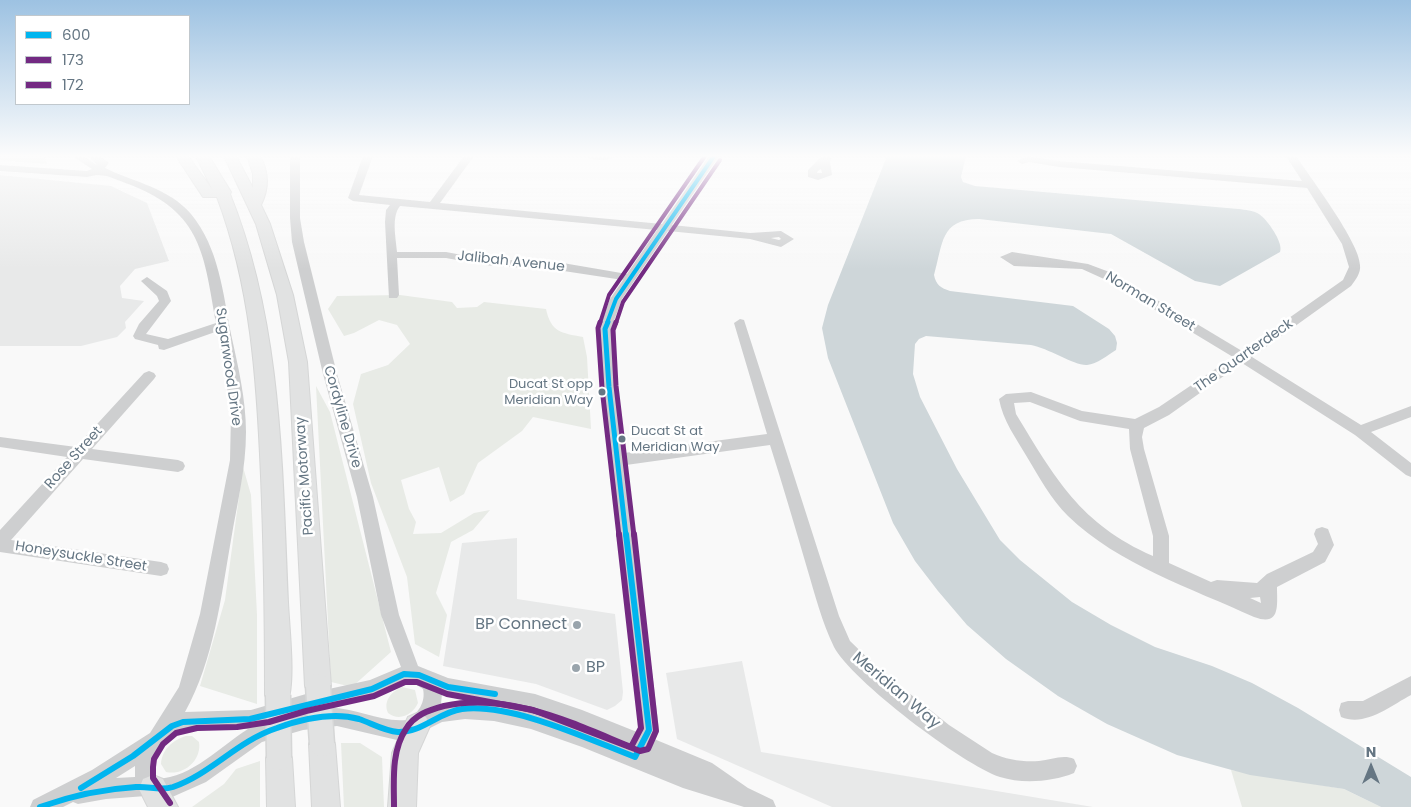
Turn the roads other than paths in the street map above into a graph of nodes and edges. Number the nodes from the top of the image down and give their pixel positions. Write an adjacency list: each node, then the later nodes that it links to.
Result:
1 (158, 194): 22 (street, Sugarwood Drive)
2 (225, 194): 50 (highway, bridge)
3 (250, 194): 12 (highway, Pacific Motorway)
4 (259, 194): 12 (highway)
5 (295, 194): 39 (street, Cordyline Drive)
6 (355, 194): 10 (street)
7 (442, 194): 13 (street)
8 (688, 194): 14 (street)
9 (1314, 194): 23 (street, The Quarterdeck)
10 (353, 198): 11 (street)
11 (397, 202): 13 (street); 16 (street)
12 (255, 204): 51 (highway, Pacific Motorway, bridge)
13 (433, 206): 14 (street)
14 (664, 228): 15 (street); 18 (street)
15 (750, 236)
16 (391, 255): 18 (street, Jalibah Avenue); 20 (street)
17 (1052, 263): 23 (street, Norman Street)
18 (630, 278): 31 (street)
19 (147, 281): 22 (street)
20 (393, 295)
21 (740, 323): 28 (street, Meridian Way)
22 (223, 325): 43 (street, Sugarwood Drive)
23 (1243, 357): 26 (street, The Quarterdeck); 27 (street, Norman Street)
24 (149, 376): 30 (street, Rose Street)
25 (1411, 412): 27 (street)
26 (1137, 425): 37 (street); 37 (street)
27 (1360, 431): 33 (street, Norman Street)
28 (774, 439): 31 (street); 45 (street, Meridian Way)
29 (0, 442): 30 (street)
30 (79, 453): 32 (street); 35 (street, Rose Street)
31 (618, 460): 44 (street)
32 (178, 466)
33 (1411, 471)
34 (1322, 534): 37 (street)
35 (0, 541)
36 (0, 545): 38 (street, Honeysuckle Street)
37 (1161, 568)
38 (161, 569)
39 (419, 676): 42 (street, Cordyline Drive); 43 (street); 44 (street)
40 (1411, 685): 41 (street)
41 (1348, 710)
42 (419, 725): 44 (street); 46 (street); 52 (highway)
43 (159, 737): 46 (street, Sugarwood Drive); 48 (street)
44 (638, 750): 47 (street)
45 (1067, 766)
46 (155, 794): 48 (street)
47 (741, 795): 53 (street)
48 (65, 797): 49 (street)
49 (40, 807)
50 (281, 807)
51 (326, 807)
52 (402, 807)
53 (766, 807)

